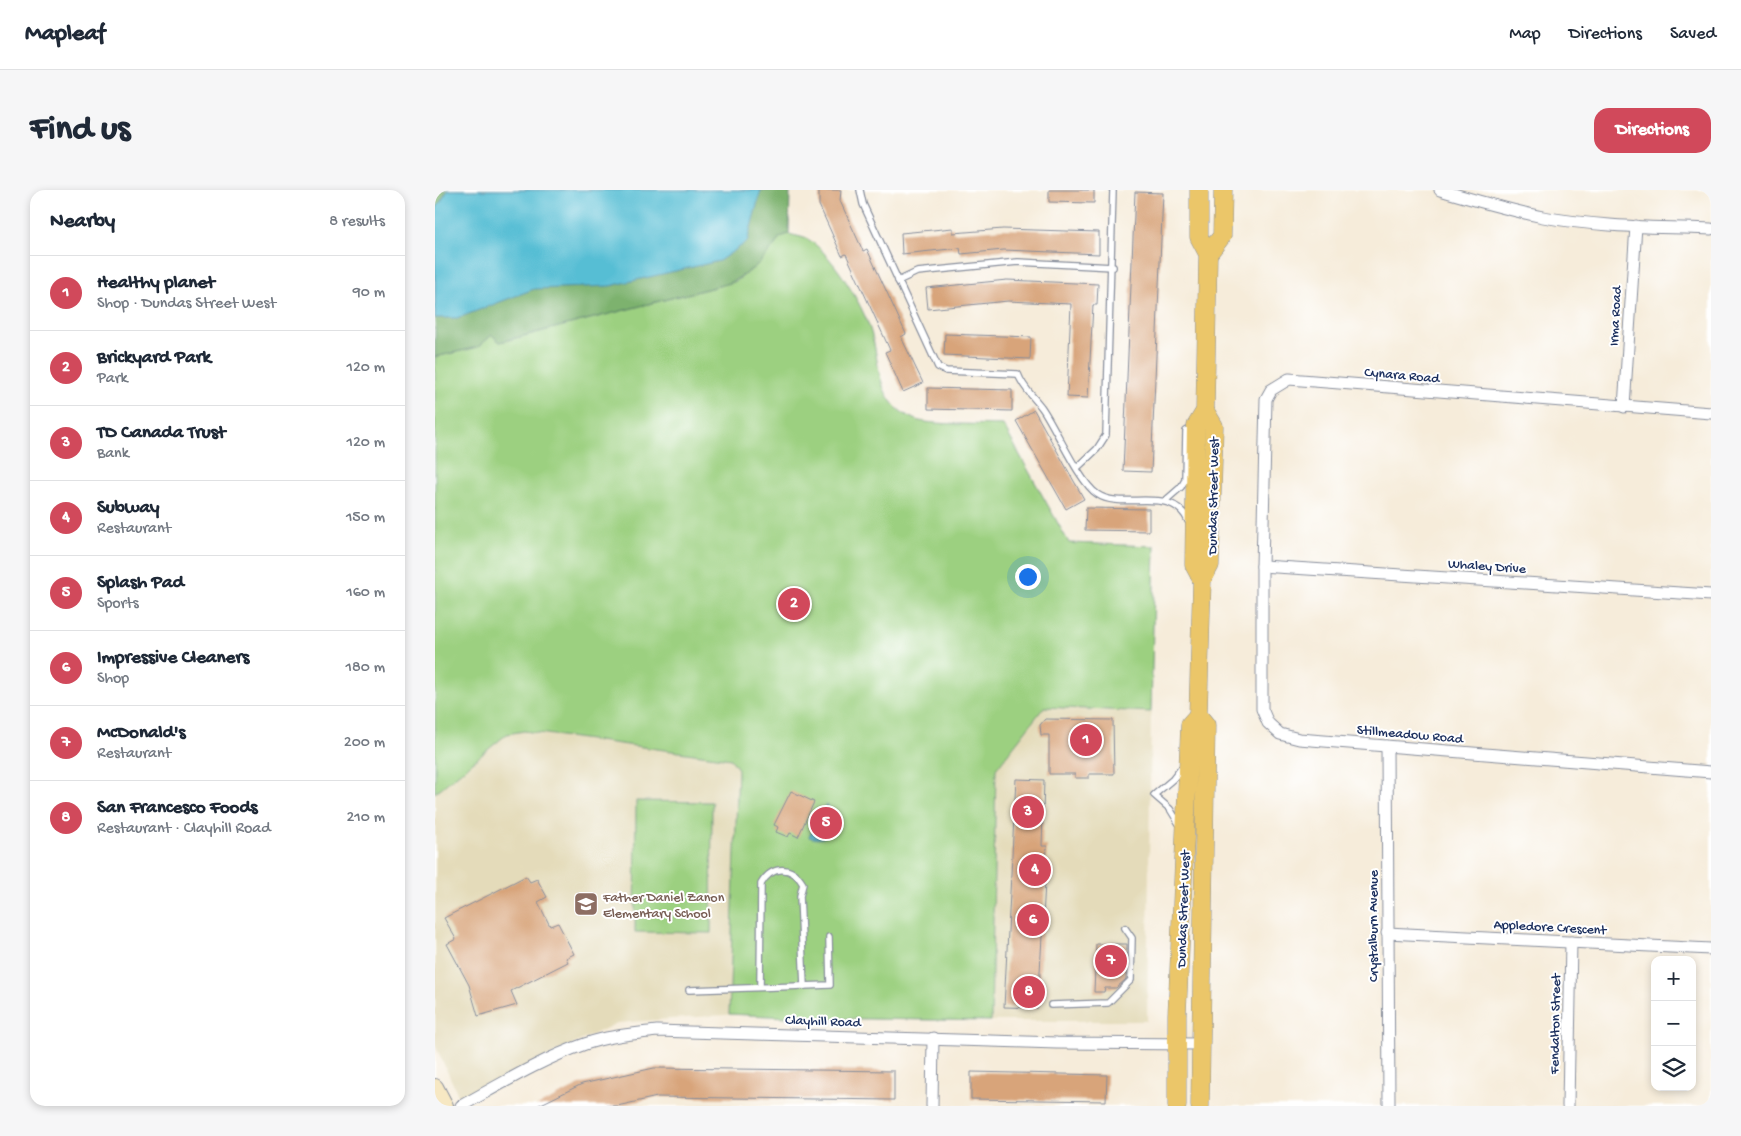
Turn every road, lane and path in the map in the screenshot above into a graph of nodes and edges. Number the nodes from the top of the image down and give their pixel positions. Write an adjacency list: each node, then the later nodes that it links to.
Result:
1 (860, 190): 12 (lane)
2 (1113, 190): 11 (lane)
3 (1199, 190): 10 (main road, Dundas Street West)
4 (1223, 190): 10 (main road)
5 (1440, 190): 7 (street)
6 (1482, 190): 7 (street)
7 (1478, 202): 8 (street)
8 (1636, 226): 9 (street); 13 (street, Irma Road)
9 (1711, 228)
10 (1208, 254): 15 (main road, Dundas Street West)
11 (1113, 267): 12 (lane); 16 (lane)
12 (898, 281): 16 (lane)
13 (1624, 407): 14 (street, Cynara Road); 19 (street, Cynara Road)
14 (1711, 413)
15 (1201, 419): 17 (lane); 18 (main road, Dundas Street West); 20 (main road, Dundas Street West)
16 (1077, 468): 17 (lane)
17 (1165, 501): 18 (lane)
18 (1194, 536): 20 (main road, Dundas Street West)
19 (1262, 566): 21 (street, Whaley Drive); 23 (street, Stillmeadow Road)
20 (1201, 580): 22 (main road, Dundas Street West)
21 (1711, 595)
22 (1198, 715): 24 (main road, Dundas Street West); 38 (main road, Dundas Street West)
23 (1387, 746): 25 (street, Stillmeadow Road); 28 (street, Crystalburn Avenue)
24 (1188, 758): 26 (main road, Dundas Street West); 26 (lane)
25 (1711, 772)
26 (1185, 835): 37 (main road, Dundas Street West)
27 (1125, 928): 35 (lane)
28 (1387, 933): 30 (street, Appledore Crescent); 45 (street, Crystalburn Avenue)
29 (829, 937): 32 (lane)
30 (1571, 942): 31 (street, Appledore Crescent); 46 (street, Fendalton Street)
31 (1711, 949)
32 (804, 986): 33 (lane); 33 (lane)
33 (760, 987): 34 (lane)
34 (689, 990)
35 (1051, 1005)
36 (933, 1038): 37 (street, Clayhill Road); 41 (street, Clayhill Road); 42 (street)
37 (1177, 1044): 38 (street, Clayhill Road); 43 (main road, Dundas Street West)
38 (1200, 1044): 44 (main road, Dundas Street West)
39 (435, 1087): 40 (street)
40 (445, 1106)
41 (461, 1106)
42 (932, 1106)
43 (1177, 1106)
44 (1200, 1106)
45 (1389, 1106)
46 (1568, 1106)

